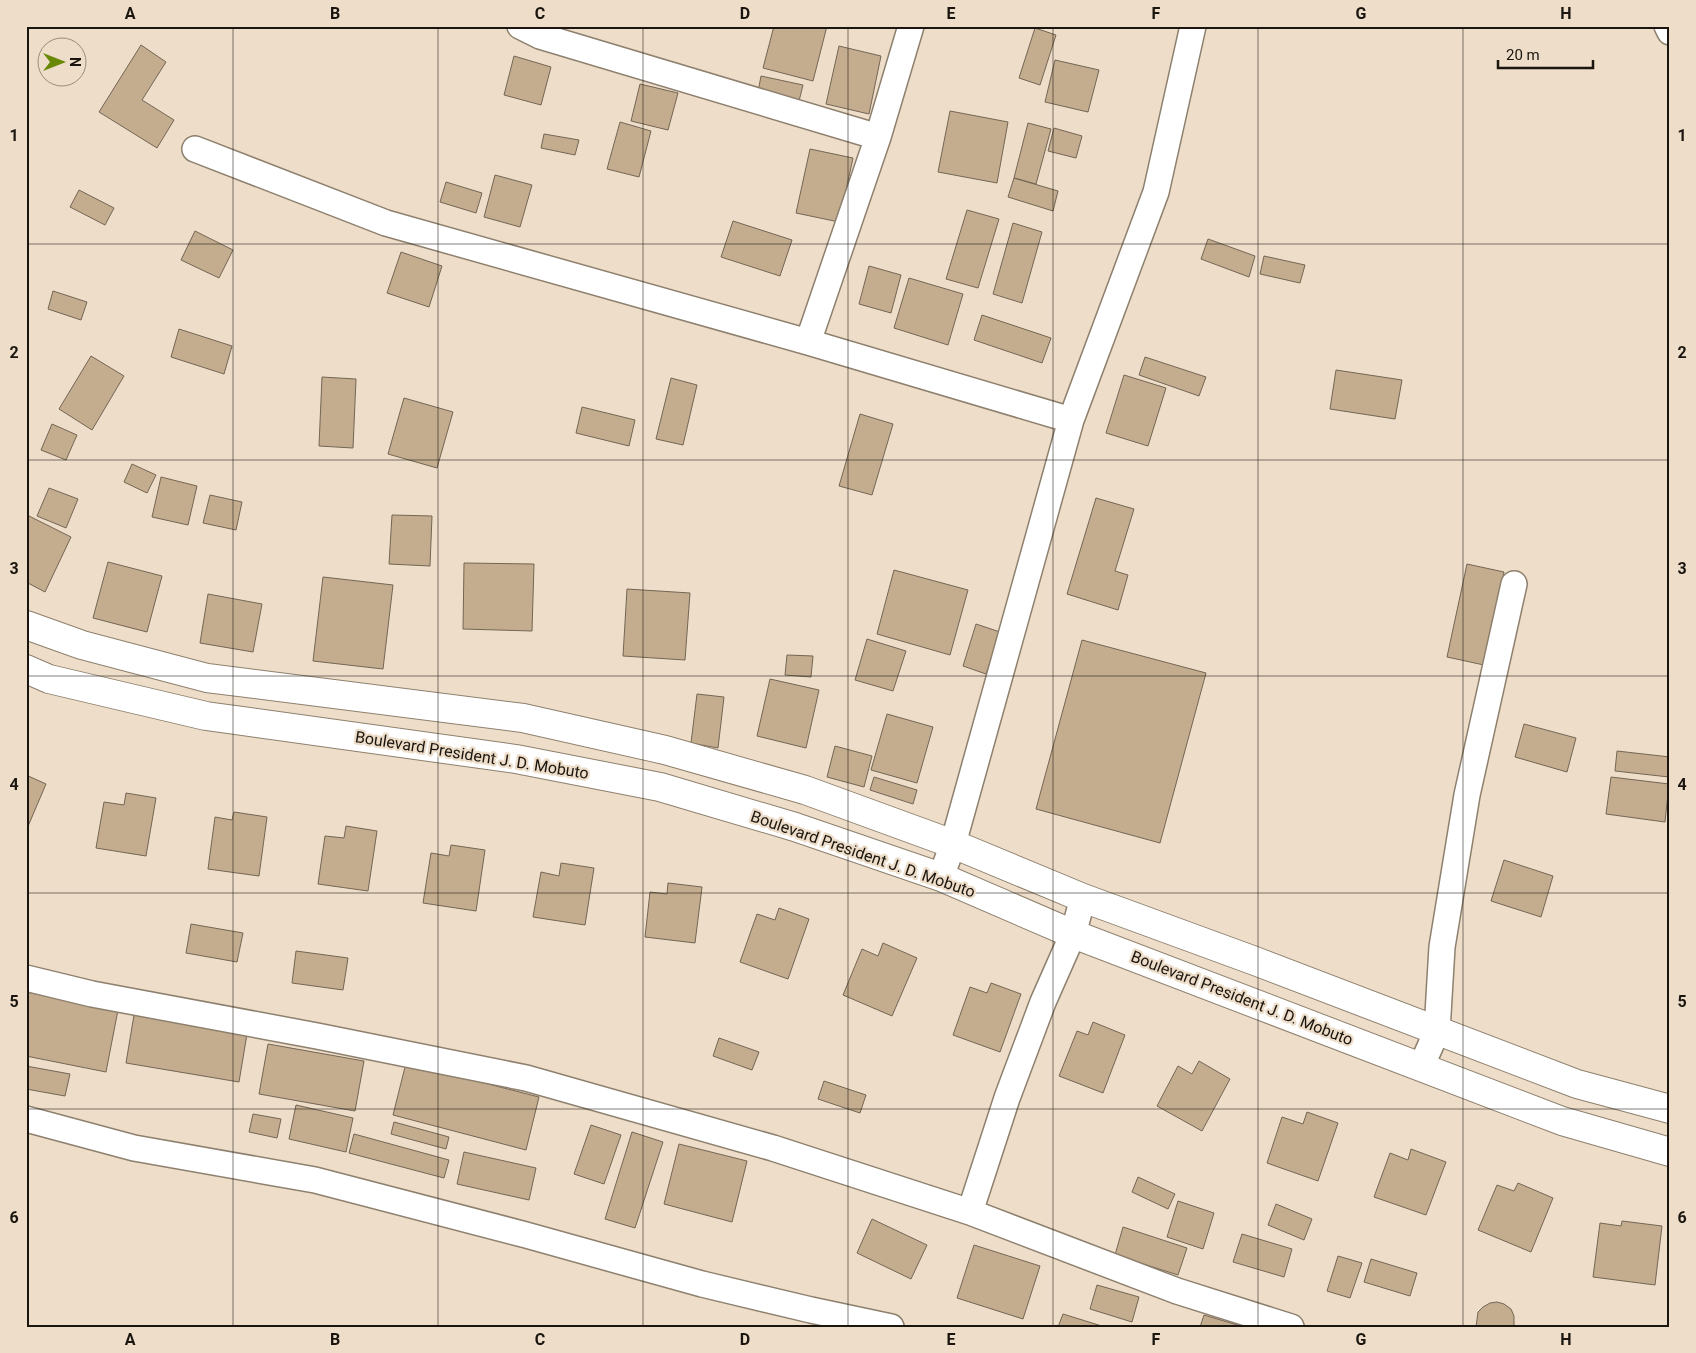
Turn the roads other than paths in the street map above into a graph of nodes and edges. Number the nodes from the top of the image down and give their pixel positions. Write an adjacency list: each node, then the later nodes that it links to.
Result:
1 (520, 26): 6 (street)
2 (911, 26): 6 (street)
3 (1193, 26): 9 (street)
4 (1667, 26): 5 (street)
5 (1670, 32)
6 (878, 137): 8 (street)
7 (195, 149): 8 (street)
8 (808, 342): 9 (street)
9 (1071, 420): 13 (street)
10 (1514, 584): 18 (street)
11 (26, 625): 13 (street)
12 (26, 669): 14 (street, Boulevard President J. D. Mobuto)
13 (953, 844): 14 (street); 15 (street)
14 (941, 877): 16 (street, Boulevard President J. D. Mobuto)
15 (1083, 898): 16 (street); 18 (street)
16 (1073, 934): 19 (street, Boulevard President J. D. Mobuto); 23 (street)
17 (26, 978): 23 (street)
18 (1437, 1031): 19 (street); 20 (street)
19 (1421, 1067): 22 (street, Boulevard President J. D. Mobuto)
20 (1670, 1109)
21 (26, 1119): 24 (street)
22 (1670, 1152)
23 (970, 1212): 25 (street)
24 (891, 1327)
25 (1291, 1327)

